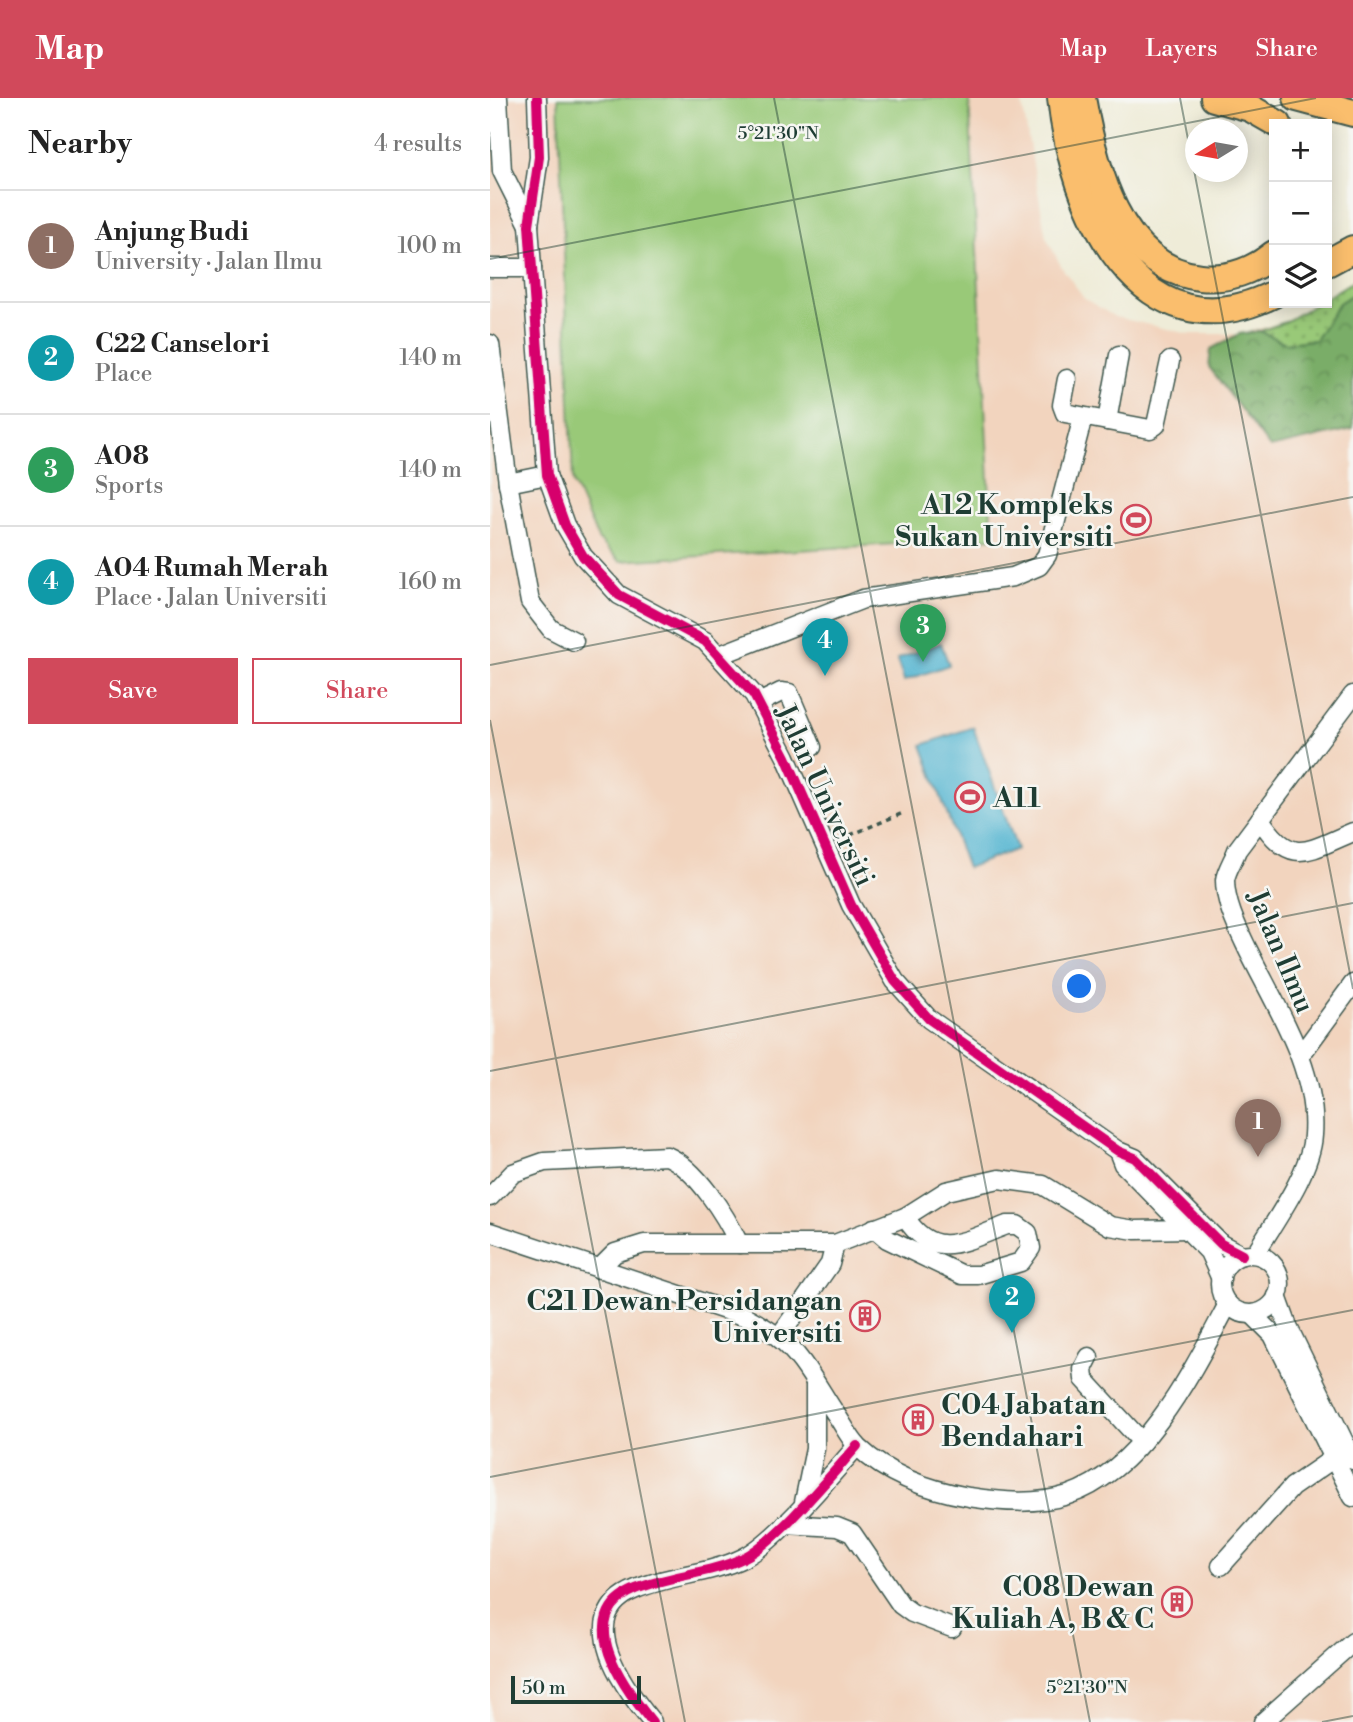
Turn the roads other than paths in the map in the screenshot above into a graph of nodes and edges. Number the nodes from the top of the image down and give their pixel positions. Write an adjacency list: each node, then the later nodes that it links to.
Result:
1 (498, 98): 9 (street, Jalan Universiti)
2 (537, 98): 9 (street, Jalan Universiti)
3 (1061, 98): 15 (highway)
4 (1082, 98): 11 (highway)
5 (1214, 98): 8 (highway)
6 (1297, 98): 7 (highway)
7 (1353, 113)
8 (1270, 119)
9 (529, 225): 14 (street, Jalan Universiti)
10 (1353, 249): 12 (highway)
11 (1269, 257)
12 (1332, 260)
13 (490, 268): 14 (street)
14 (532, 268): 22 (street, Jalan Universiti)
15 (1269, 296)
16 (490, 344): 23 (street)
17 (1119, 355): 21 (street)
18 (1170, 361): 21 (street)
19 (1067, 379): 20 (street)
20 (1083, 417): 21 (street); 25 (street)
21 (1107, 421)
22 (547, 475): 23 (street); 25 (street, Jalan Universiti)
23 (508, 482): 24 (street)
24 (574, 641)
25 (720, 655): 27 (street, Jalan Universiti)
26 (1353, 695): 29 (street, Jalan Ilmu)
27 (759, 703): 28 (street); 33 (street, Jalan Universiti)
28 (812, 747)
29 (1261, 819): 30 (street); 32 (street, Jalan Ilmu)
30 (1353, 832)
31 (1353, 984): 32 (street)
32 (1300, 1056): 35 (street, Jalan Ilmu)
33 (1118, 1151): 38 (street, Jalan Universiti); 43 (street, Jalan Universiti)
34 (490, 1197): 40 (street)
35 (1279, 1215): 43 (street, Jalan Ilmu); 44 (street, Jalan Ilmu)
36 (905, 1216): 37 (street); 38 (street); 42 (street)
37 (874, 1228): 41 (street); 46 (street)
38 (1189, 1229): 47 (street, Jalan Universiti)
39 (490, 1232): 45 (street)
40 (739, 1244): 41 (street); 45 (street)
41 (835, 1244): 51 (street)
42 (947, 1246): 46 (street); 46 (street)
43 (1249, 1255): 44 (street); 47 (street)
44 (1273, 1264): 48 (street)
45 (599, 1269): 51 (street)
46 (955, 1273)
47 (1221, 1279): 49 (street)
48 (1277, 1296): 50 (street); 57 (street)
49 (1228, 1304): 50 (street); 54 (street)
50 (1252, 1314): 56 (street)
51 (779, 1337): 53 (street)
52 (1089, 1357): 54 (street)
53 (815, 1384): 55 (street); 59 (street)
54 (1143, 1442): 55 (street)
55 (857, 1446): 59 (street)
56 (1334, 1458): 58 (street); 61 (street)
57 (1353, 1460)
58 (1353, 1497)
59 (804, 1503): 60 (street)
60 (785, 1524): 62 (street); 64 (street)
61 (1221, 1566)
62 (952, 1628)
63 (1353, 1642): 65 (street)
64 (653, 1722)
65 (1263, 1722)

